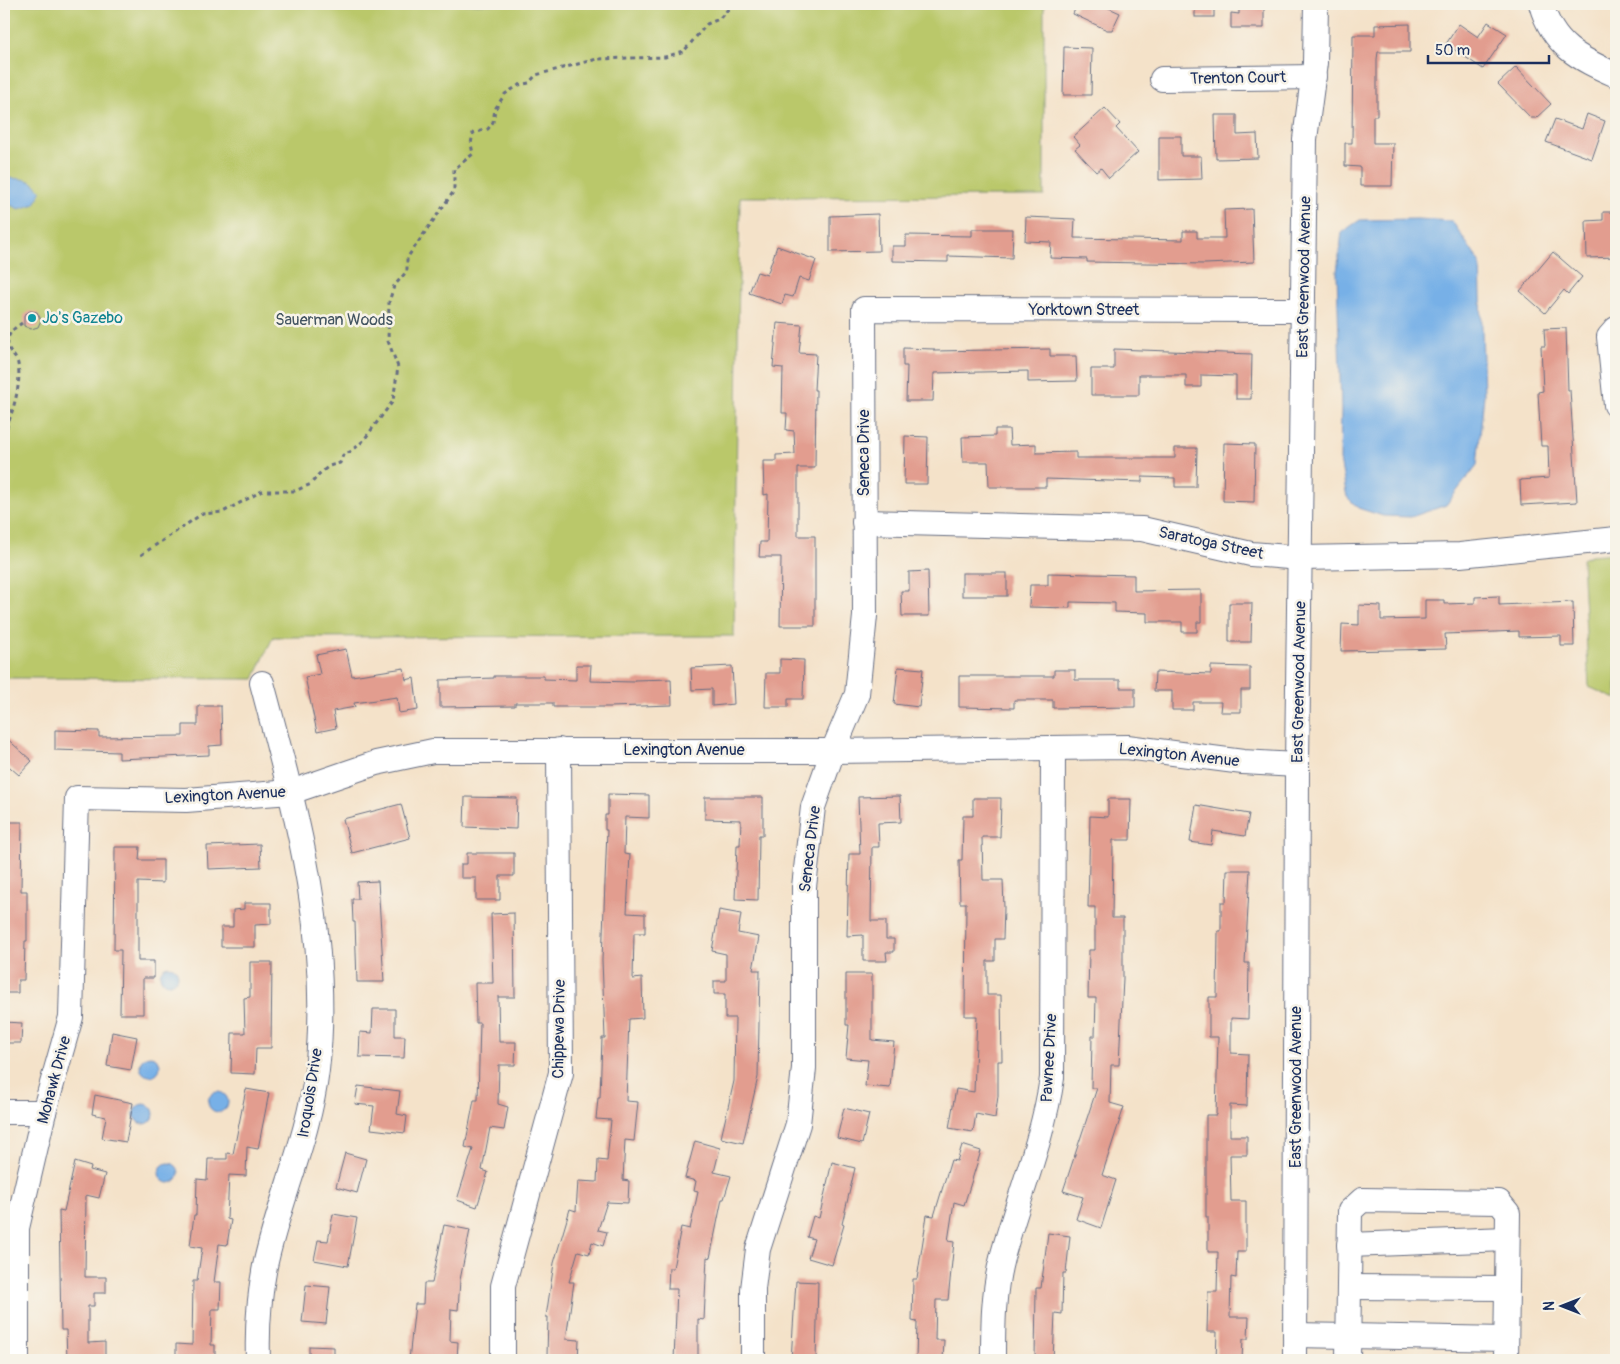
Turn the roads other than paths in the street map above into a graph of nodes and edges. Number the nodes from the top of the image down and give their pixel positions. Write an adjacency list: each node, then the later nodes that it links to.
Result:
1 (1316, 4): 4 (street, East Greenwood Avenue)
2 (1541, 4): 3 (street)
3 (1616, 74)
4 (1314, 77): 5 (street, Trenton Court); 7 (street, East Greenwood Avenue)
5 (1162, 79)
6 (864, 309): 7 (street, Yorktown Street); 10 (street, Seneca Drive)
7 (1303, 310): 12 (street, East Greenwood Avenue)
8 (1616, 329): 9 (street)
9 (1616, 405)
10 (864, 522): 12 (street, Saratoga Street); 16 (street, Seneca Drive)
11 (1616, 539): 12 (street, Saratoga Street)
12 (1301, 558): 17 (street, East Greenwood Avenue)
13 (262, 683): 18 (street, Iroquois Drive)
14 (1053, 749): 16 (street, Lexington Avenue); 17 (street, Lexington Avenue); 33 (street, Pawnee Drive)
15 (559, 750): 16 (street, Lexington Avenue); 18 (street, Lexington Avenue); 31 (street, Chippewa Drive)
16 (833, 751): 32 (street, Seneca Drive)
17 (1297, 765): 26 (street, East Greenwood Avenue)
18 (291, 792): 19 (street, Lexington Avenue); 30 (street, Iroquois Drive)
19 (77, 798): 21 (street, Mohawk Drive)
20 (4, 1112): 21 (street)
21 (44, 1112): 29 (street, Mohawk Drive)
22 (1507, 1239): 23 (street); 23 (street); 25 (street)
23 (1349, 1245): 24 (street)
24 (1348, 1288): 25 (street); 27 (street)
25 (1506, 1288): 28 (street)
26 (1295, 1336): 27 (street); 34 (street, East Greenwood Avenue)
27 (1348, 1337): 28 (street); 35 (street)
28 (1506, 1350)
29 (17, 1360)
30 (258, 1360)
31 (503, 1360)
32 (753, 1360)
33 (993, 1360)
34 (1295, 1360)
35 (1348, 1360)

